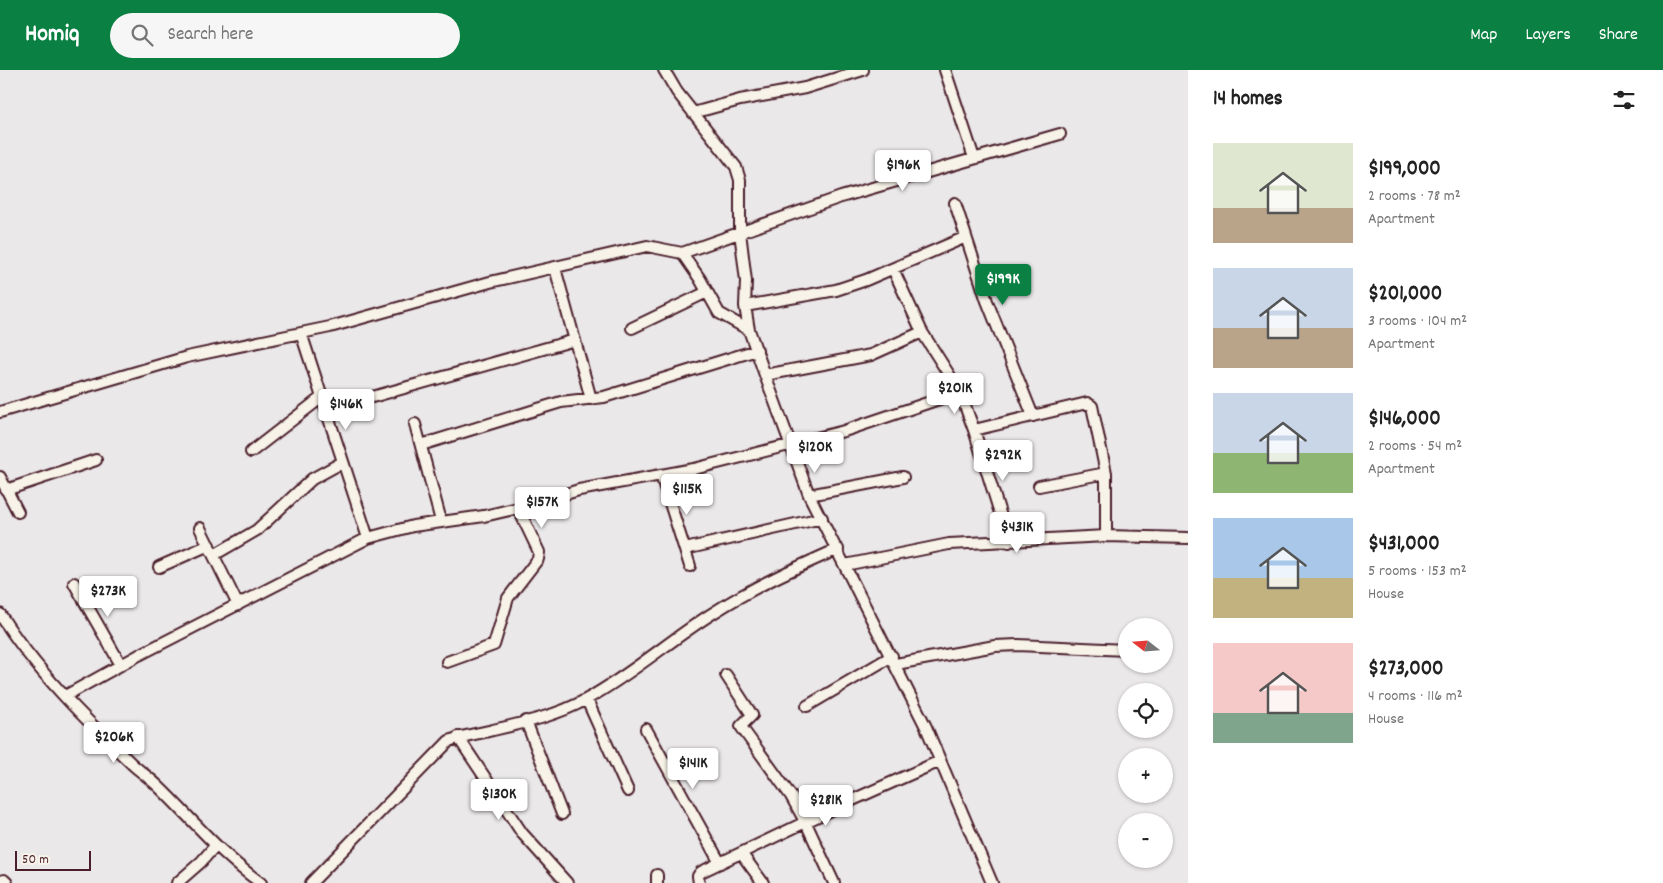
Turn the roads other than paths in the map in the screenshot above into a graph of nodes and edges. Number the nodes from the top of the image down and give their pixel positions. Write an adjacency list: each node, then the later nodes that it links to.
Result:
1 (664, 70): 4 (street)
2 (863, 70): 4 (street)
3 (944, 70): 6 (street)
4 (694, 113): 8 (street)
5 (1060, 134): 6 (street)
6 (974, 158): 8 (street)
7 (955, 203): 9 (street)
8 (740, 232): 10 (street); 14 (street)
9 (966, 237): 12 (street); 27 (street)
10 (682, 253): 11 (street); 13 (street)
11 (555, 268): 18 (street); 19 (street)
12 (893, 269): 14 (street); 17 (street)
13 (707, 292): 15 (street); 16 (street)
14 (745, 306): 16 (street)
15 (632, 328)
16 (749, 330): 20 (street)
17 (922, 332): 21 (street); 22 (street)
18 (301, 333): 23 (street); 26 (street)
19 (575, 340): 24 (street); 25 (street)
20 (757, 350): 21 (street); 24 (street)
21 (765, 375): 31 (street)
22 (960, 392): 29 (street); 31 (street)
23 (322, 397): 25 (street); 32 (street)
24 (591, 398): 30 (street)
25 (326, 410): 34 (street)
26 (0, 412)
27 (1033, 416): 29 (street); 35 (street)
28 (415, 424): 30 (street)
29 (974, 430): 50 (street)
30 (421, 445): 45 (street)
31 (791, 445): 36 (street); 41 (street)
32 (251, 452)
33 (96, 460): 40 (street)
34 (343, 462): 48 (street); 54 (street)
35 (1106, 474): 39 (street); 47 (street)
36 (661, 475): 42 (street); 53 (street)
37 (0, 477): 40 (street)
38 (903, 477): 41 (street)
39 (1039, 486)
40 (6, 490): 43 (street)
41 (810, 495): 44 (street)
42 (518, 508): 45 (street); 63 (street)
43 (18, 512)
44 (822, 518): 52 (street); 53 (street)
45 (441, 522): 48 (street)
46 (200, 528): 51 (street)
47 (1106, 536): 49 (street); 50 (street)
48 (368, 538): 59 (street)
49 (1188, 538)
50 (1009, 542): 55 (street)
51 (209, 545): 54 (street); 57 (street)
52 (838, 549): 55 (street); 67 (street)
53 (685, 550): 56 (street)
54 (214, 555): 59 (street)
55 (845, 564): 62 (street)
56 (690, 566)
57 (159, 567)
58 (74, 584): 64 (street)
59 (238, 604): 64 (street)
60 (0, 614): 66 (street)
61 (1118, 650): 62 (street)
62 (894, 660): 68 (street); 72 (street)
63 (447, 662)
64 (121, 665): 66 (street)
65 (726, 675): 75 (street)
66 (65, 696): 76 (street)
67 (587, 700): 69 (street); 73 (street)
68 (807, 706)
69 (526, 721): 71 (street); 74 (street)
70 (646, 729): 78 (street)
71 (458, 737): 83 (street); 84 (street)
72 (940, 761): 75 (street); 88 (street)
73 (628, 791)
74 (562, 814)
75 (806, 823): 77 (street); 87 (street)
76 (215, 846): 81 (street); 82 (street)
77 (742, 853): 78 (street); 86 (street)
78 (720, 863): 85 (street)
79 (0, 881): 80 (street)
80 (7, 883)
81 (178, 883)
82 (261, 883)
83 (311, 883)
84 (568, 883)
85 (699, 883)
86 (763, 883)
87 (834, 883)
88 (992, 883)

